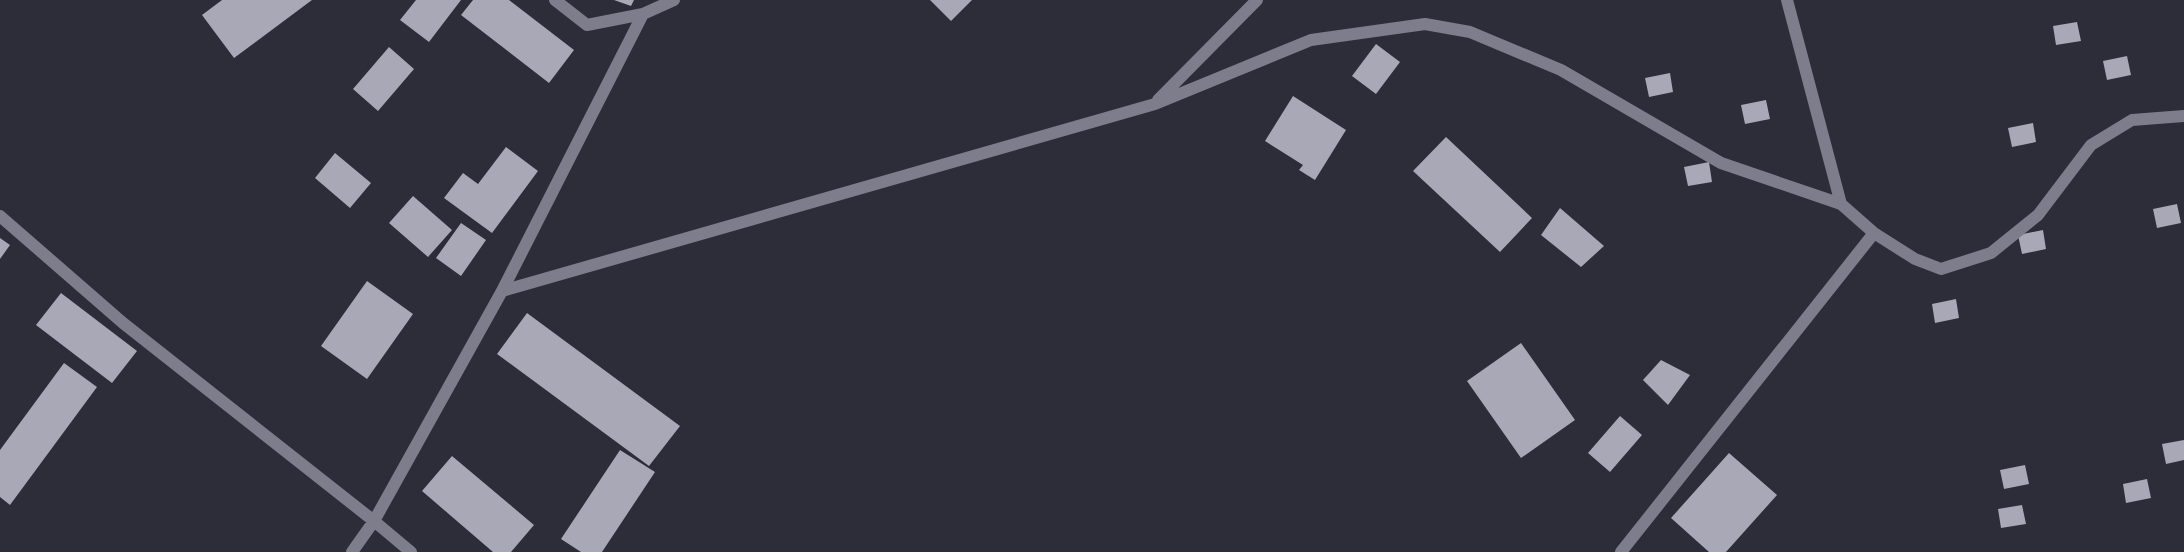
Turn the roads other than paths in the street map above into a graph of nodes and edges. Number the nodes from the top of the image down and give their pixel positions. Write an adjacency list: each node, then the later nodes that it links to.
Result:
1 (555, 0): 5 (street)
2 (674, 0): 5 (street)
3 (1257, 0): 6 (street)
4 (1786, 0): 8 (street)
5 (643, 14): 11 (street)
6 (1155, 104): 8 (street); 11 (street)
7 (2184, 116): 10 (street)
8 (1841, 204): 10 (street)
9 (0, 216): 12 (street)
10 (1874, 233): 15 (street)
11 (502, 291): 12 (street)
12 (374, 520): 13 (street); 14 (street)
13 (352, 552)
14 (411, 552)
15 (1620, 552)

